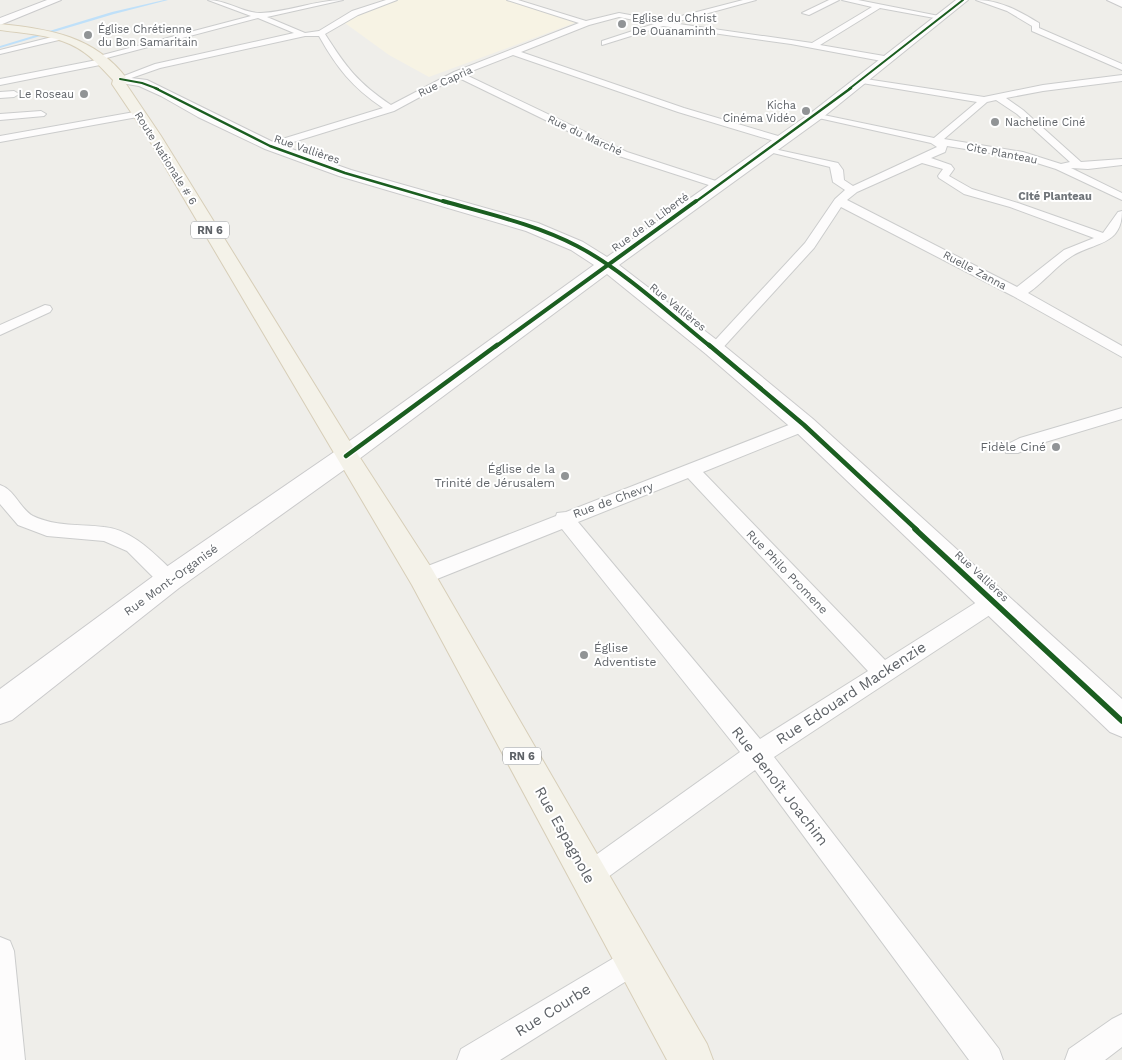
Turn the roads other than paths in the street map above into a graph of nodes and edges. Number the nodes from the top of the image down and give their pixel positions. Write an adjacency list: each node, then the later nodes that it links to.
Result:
1 (56, 0): 19 (street)
2 (212, 0): 17 (street)
3 (288, 0): 15 (street)
4 (336, 0): 15 (street)
5 (393, 0): 23 (street)
6 (511, 0): 20 (street)
7 (752, 0): 21 (street)
8 (835, 0): 16 (street)
9 (846, 0): 14 (street)
10 (963, 0): 18 (street, Rue de la Liberté)
11 (980, 0): 32 (street)
12 (1112, 0): 13 (street)
13 (1122, 4)
14 (878, 6): 18 (street); 27 (street)
15 (308, 7): 17 (street)
16 (806, 13)
17 (259, 16): 24 (street); 30 (street)
18 (940, 17): 31 (street, Rue de la Liberté)
19 (0, 22)
20 (586, 23): 21 (street, Rue Capria); 29 (street, Rue Capria)
21 (664, 24): 26 (street); 27 (street)
22 (0, 27): 25 (main road, Route Nationale # 6 / RN 6)
23 (321, 33): 24 (street); 42 (street)
24 (302, 34): 35 (street)
25 (50, 35): 28 (street); 30 (main road, Route Nationale # 6 / RN 6)
26 (605, 43)
27 (814, 46): 31 (street)
28 (0, 52)
29 (514, 52): 33 (street, Rue Capria); 49 (street)
30 (100, 59): 35 (main road, Route Nationale # 6 / RN 6); 37 (street)
31 (887, 59): 36 (street, Rue de la Liberté)
32 (1122, 67)
33 (457, 74): 42 (street, Rue Capria); 55 (street, Rue du Marché)
34 (1122, 78): 40 (street)
35 (120, 79): 44 (main road, Route Nationale # 6 / RN 6); 50 (street, Rue Vallières)
36 (862, 80): 41 (street); 45 (street, Rue de la Liberté)
37 (0, 82)
38 (14, 94): 39 (street)
39 (0, 95)
40 (999, 98): 41 (street); 53 (street)
41 (984, 100): 48 (street)
42 (391, 109): 50 (street, Rue Capria)
43 (41, 114): 46 (street)
44 (140, 114): 47 (street); 70 (main road, Route Nationale # 6 / RN 6)
45 (817, 115): 48 (street, Cite Planteau); 49 (street, Rue de la Liberté)
46 (0, 117)
47 (0, 139)
48 (935, 142): 51 (street); 54 (street, Cite Planteau)
49 (775, 145): 55 (street, Rue de la Liberté); 56 (street)
50 (270, 146): 61 (street, Rue Vallières)
51 (922, 158): 56 (street); 60 (street)
52 (1122, 162): 53 (street)
53 (1076, 164): 54 (street)
54 (1060, 167): 57 (street, Cite Planteau)
55 (718, 185): 61 (street, Rue de la Liberté)
56 (853, 190): 58 (street)
57 (1122, 196)
58 (839, 201): 62 (street, Ruelle Zanna); 65 (street)
59 (1122, 215): 60 (street)
60 (1105, 238): 62 (street)
61 (607, 265): 65 (street, Rue Vallières); 70 (street, Rue de la Liberté)
62 (1018, 293): 66 (street, Ruelle Zanna)
63 (45, 309): 64 (street)
64 (0, 332)
65 (714, 349): 68 (street, Rue Vallières)
66 (1122, 352)
67 (1122, 413): 69 (street)
68 (804, 425): 71 (street, Rue de Chevry); 76 (street, Rue Vallières)
69 (1012, 449)
70 (346, 456): 74 (main road, Rue Espagnole / RN 6); 75 (street, Rue Mont-Organisé)
71 (691, 471): 73 (street, Rue de Chevry); 77 (street, Rue Philo Promene)
72 (0, 492): 75 (street)
73 (564, 518): 74 (street, Rue de Chevry); 80 (street, Rue Benoît Joachim)
74 (422, 577): 81 (main road, Rue Espagnole / RN 6)
75 (169, 580): 78 (street, Rue Mont-Organisé)
76 (994, 601): 77 (street, Rue Edouard Mackenzie); 79 (street, Rue Vallières)
77 (882, 672): 80 (street, Rue Edouard Mackenzie)
78 (0, 709)
79 (1122, 721)
80 (757, 754): 81 (street, Rue Edouard Mackenzie); 88 (street, Rue Benoît Joachim)
81 (588, 876): 83 (main road, Rue Espagnole / RN 6)
82 (0, 951): 85 (street)
83 (634, 960): 86 (street, Rue Courbe); 87 (main road, Rue Espagnole / RN 6)
84 (1122, 1029): 89 (street)
85 (10, 1060)
86 (472, 1060)
87 (691, 1060)
88 (988, 1060)
89 (1080, 1060)

